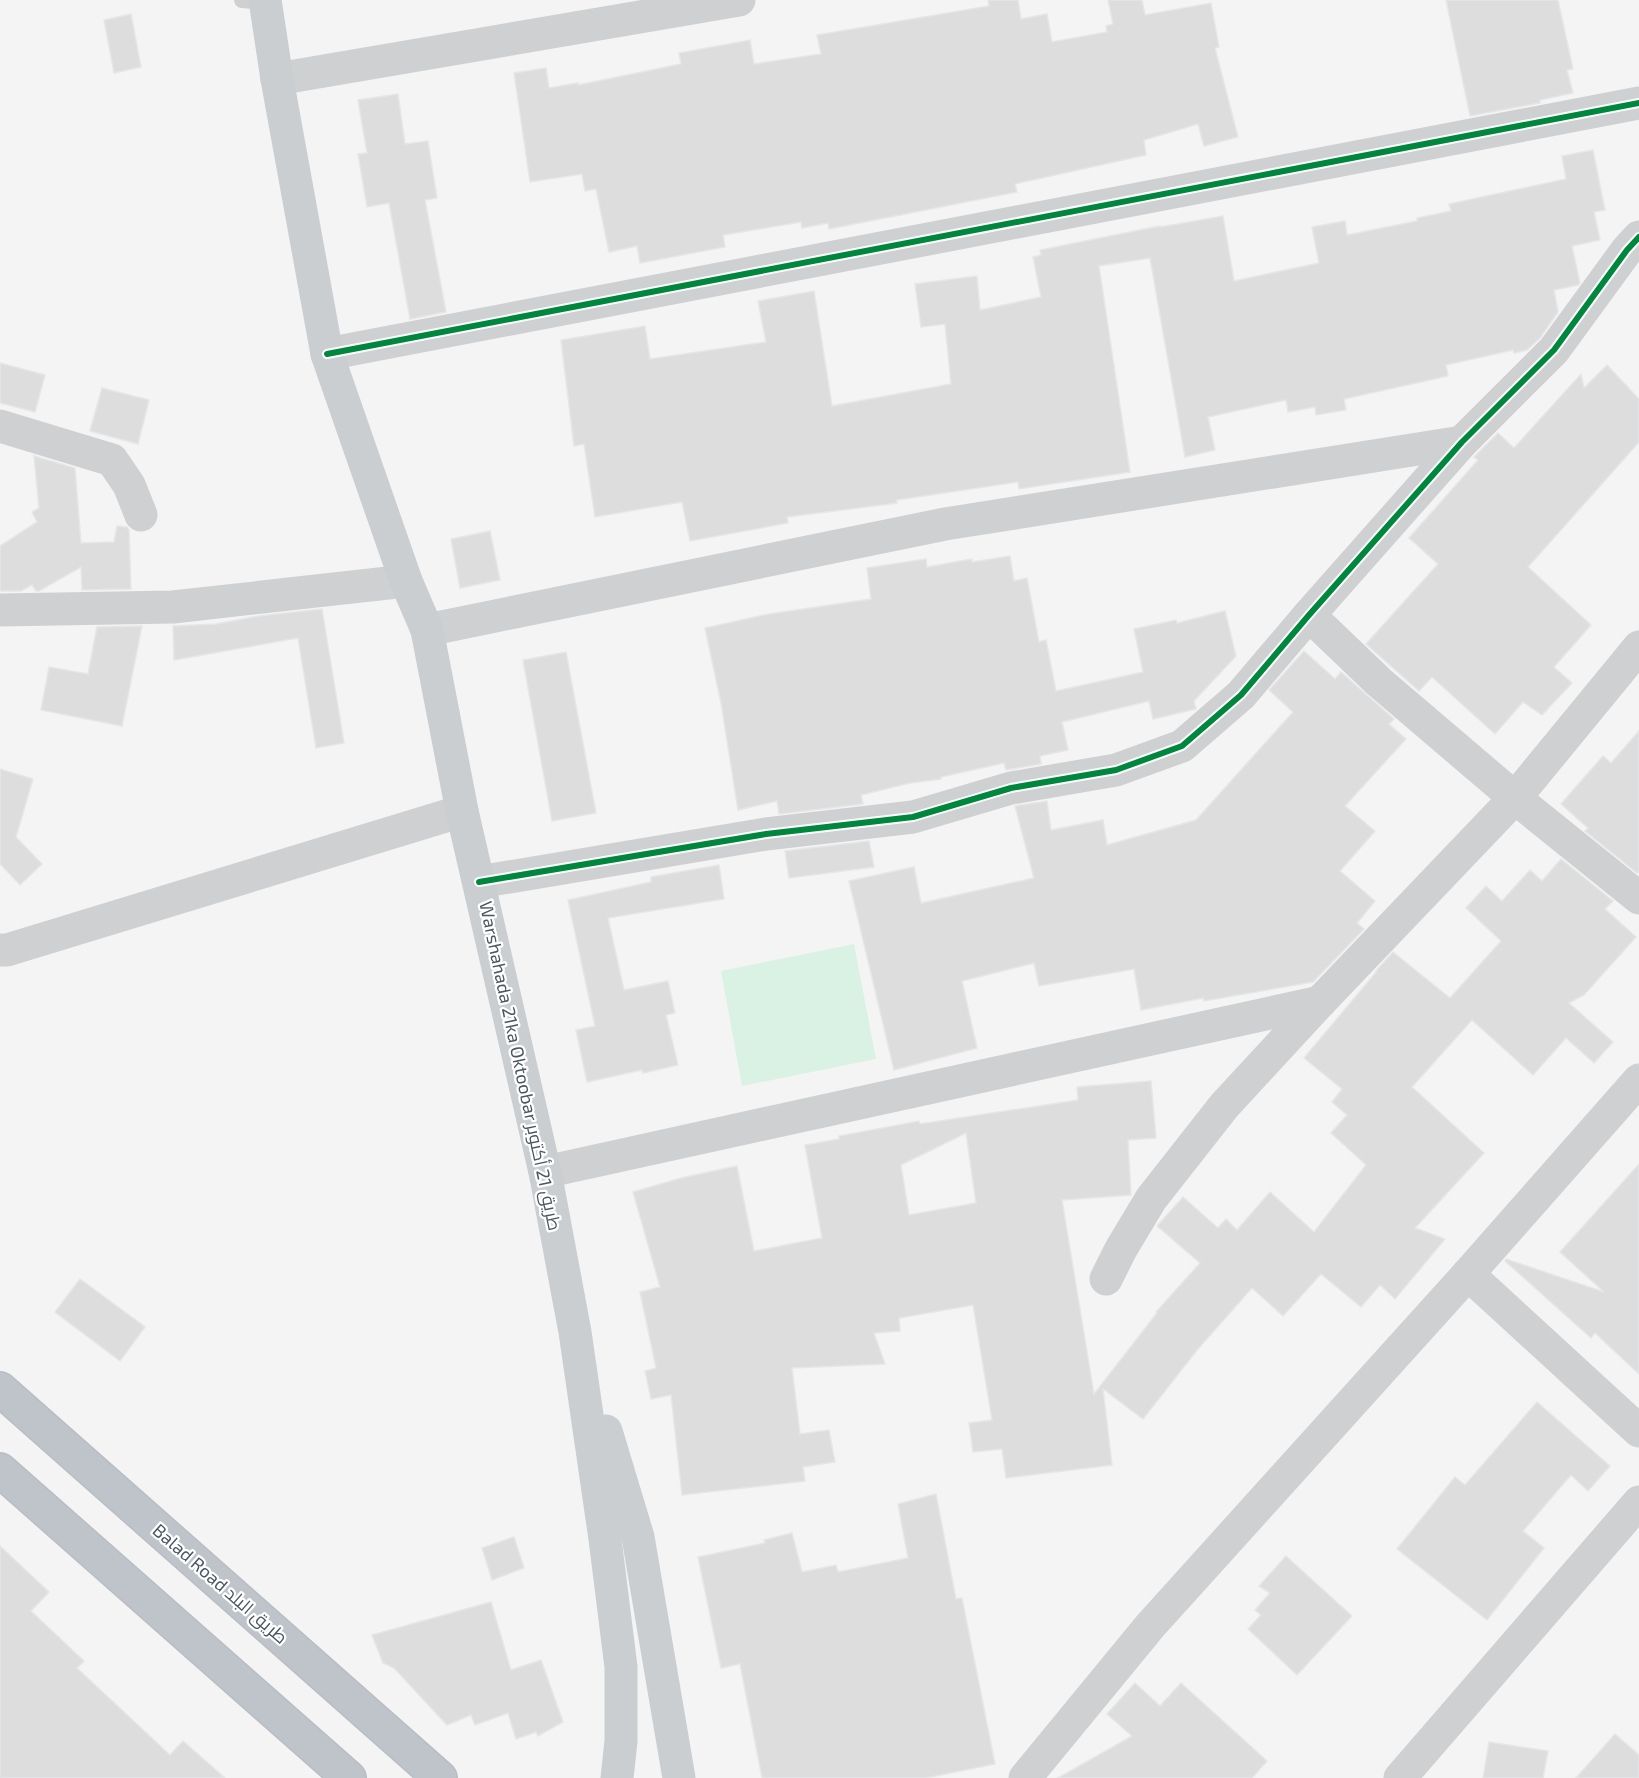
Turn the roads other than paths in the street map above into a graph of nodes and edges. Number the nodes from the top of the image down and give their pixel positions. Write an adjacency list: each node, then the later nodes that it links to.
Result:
1 (740, 0): 3 (street)
2 (257, 1): 3 (main road, Warshahada 21ka Oktoobar طريق 21 أكتوبر)
3 (277, 79): 6 (main road, Warshahada 21ka Oktoobar طريق 21 أكتوبر)
4 (1639, 103): 6 (street)
5 (1639, 237): 8 (street)
6 (327, 354): 10 (main road, Warshahada 21ka Oktoobar طريق 21 أكتوبر)
7 (0, 426): 9 (street)
8 (1462, 442): 12 (street); 13 (street)
9 (141, 515)
10 (406, 581): 11 (street); 13 (main road, Warshahada 21ka Oktoobar طريق 21 أكتوبر)
11 (0, 610)
12 (1309, 615): 15 (street); 17 (street)
13 (427, 630): 16 (main road, Warshahada 21ka Oktoobar طريق 21 أكتوبر)
14 (1639, 647): 15 (street)
15 (1515, 798): 18 (street); 20 (street)
16 (462, 812): 17 (main road, Warshahada 21ka Oktoobar طريق 21 أكتوبر); 19 (street)
17 (479, 882): 22 (main road, Warshahada 21ka Oktoobar طريق 21 أكتوبر)
18 (1639, 898)
19 (0, 950)
20 (1320, 1002): 22 (street); 24 (street)
21 (1639, 1080): 23 (street)
22 (545, 1172): 25 (main road, Warshahada 21ka Oktoobar طريق 21 أكتوبر)
23 (1468, 1274): 27 (street); 34 (street)
24 (1106, 1279)
25 (575, 1332): 32 (main road); 33 (main road)
26 (0, 1389): 31 (highway, Balad Road طريق البلد)
27 (1639, 1431)
28 (0, 1470): 30 (highway)
29 (1639, 1502): 35 (street)
30 (349, 1778)
31 (440, 1778)
32 (617, 1778)
33 (679, 1778)
34 (1025, 1778)
35 (1400, 1778)

